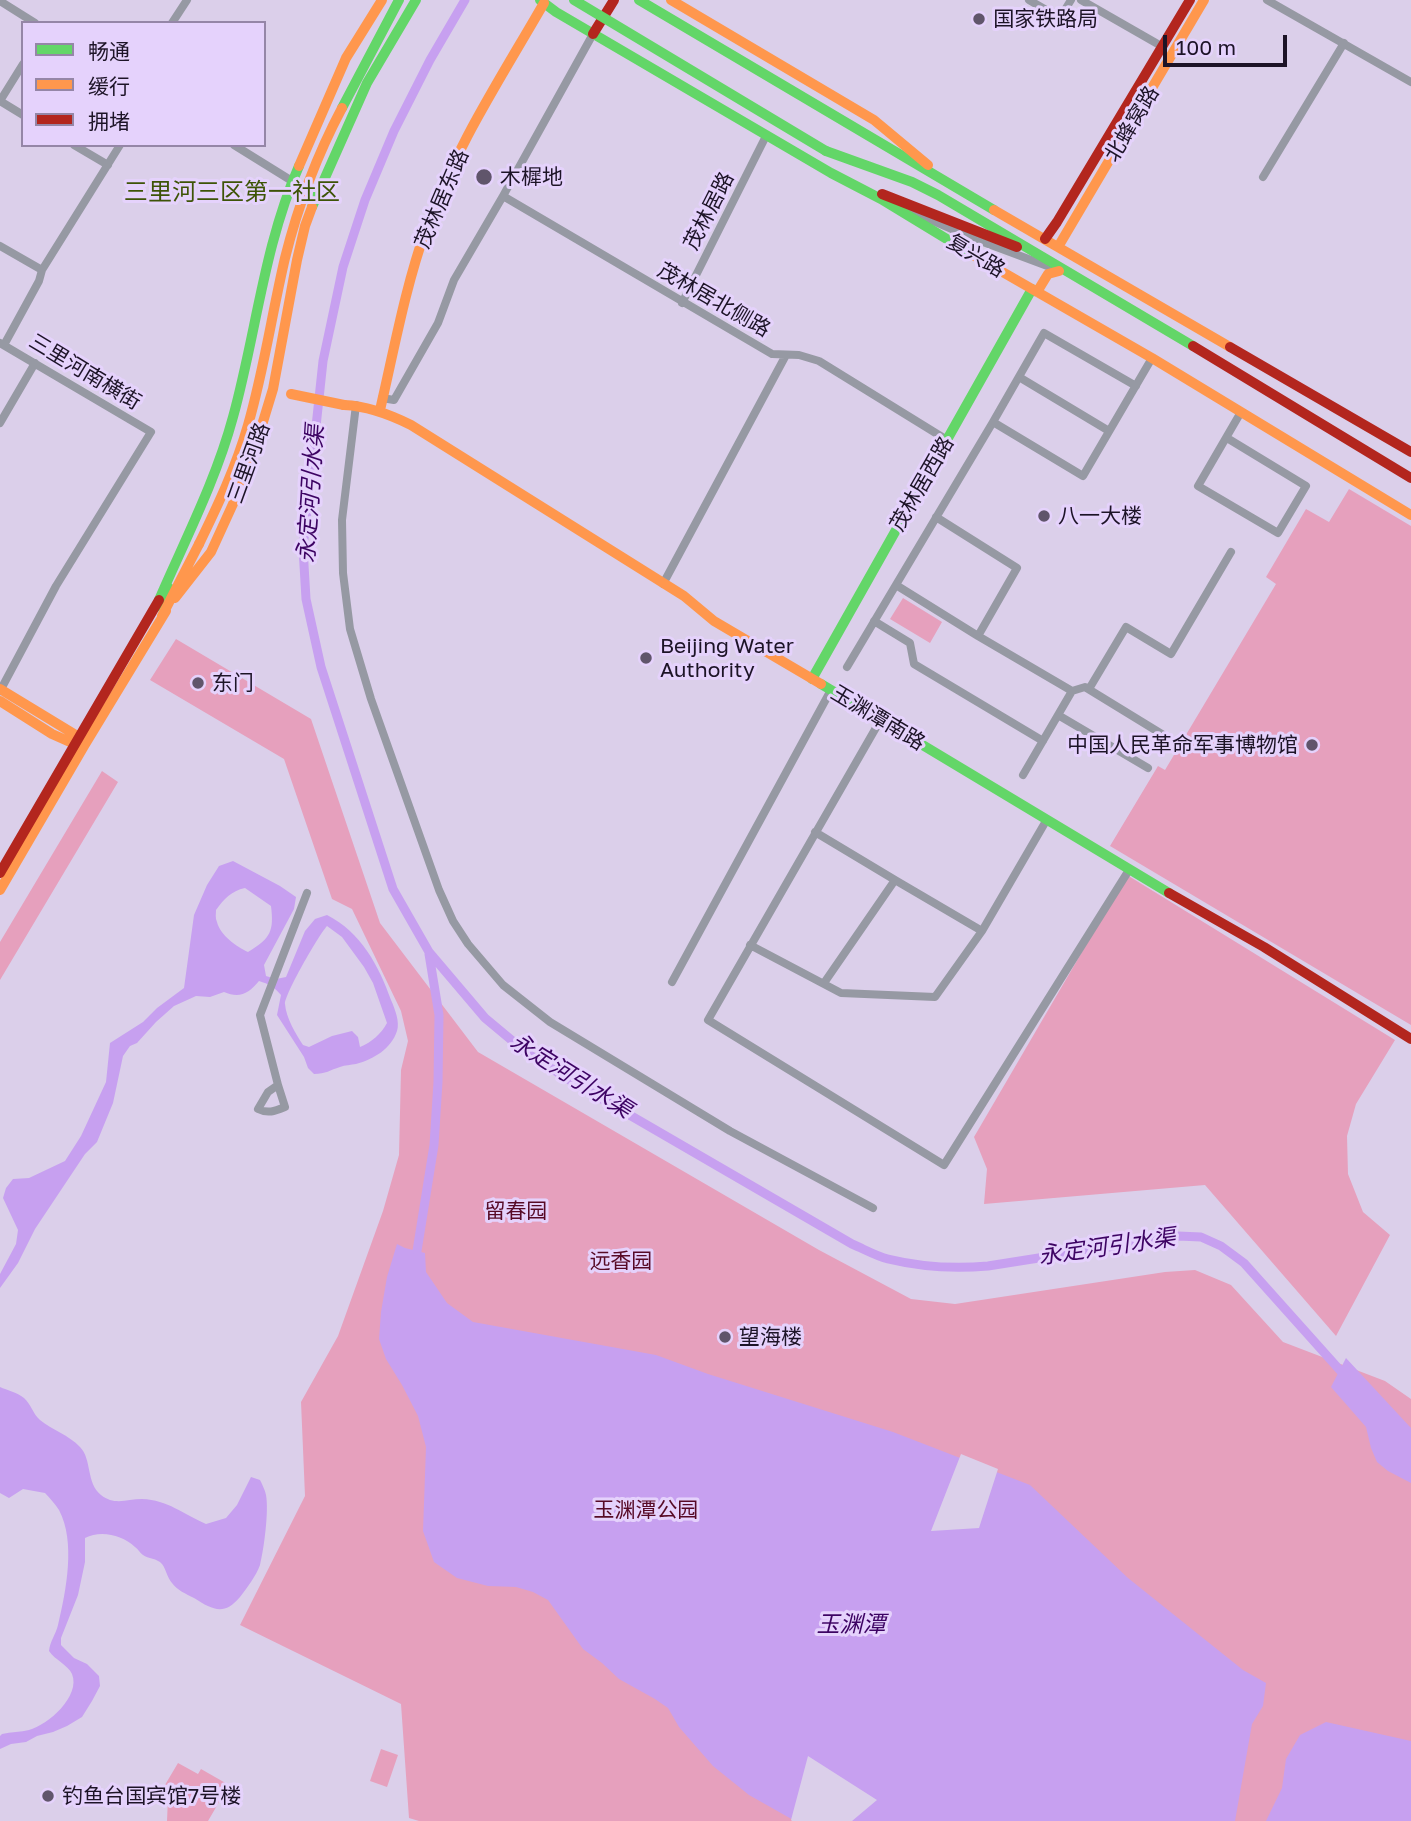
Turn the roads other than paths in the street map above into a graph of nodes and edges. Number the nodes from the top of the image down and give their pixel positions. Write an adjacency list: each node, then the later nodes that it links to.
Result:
1 (187, 0): 18 (street)
2 (382, 0): 22 (main road, 三里河路)
3 (399, 0): 74 (main road, bridge)
4 (416, 0): 24 (main road, 三里河路)
5 (574, 0): 46 (main road, 复兴路, bridge)
6 (614, 0): 19 (main road)
7 (639, 0): 36 (main road)
8 (671, 0): 36 (main road)
9 (1029, 0): 10 (street)
10 (1071, 0)
11 (1081, 0): 21 (street)
12 (1190, 0): 21 (main road, 北蜂窝路)
13 (1205, 0): 42 (main road, 北蜂窝路)
14 (1268, 0): 20 (street)
15 (0, 1): 17 (street)
16 (542, 2): 19 (main road, 复兴路); 59 (main road, 茂林居东路)
17 (32, 21)
18 (173, 21)
19 (593, 34): 28 (main road, 复兴路); 37 (street)
20 (1345, 43): 25 (street); 34 (street)
21 (1163, 47): 40 (main road, 北蜂窝路)
22 (346, 58): 24 (main road); 35 (main road, 三里河路)
23 (21, 67): 26 (street)
24 (374, 70): 41 (main road, 三里河路)
25 (1411, 82)
26 (0, 101): 27 (street)
27 (21, 114)
28 (766, 136): 33 (main road, 复兴路); 51 (street, 茂林居路)
29 (77, 147): 32 (street)
30 (119, 147): 32 (street)
31 (237, 147): 35 (street)
32 (108, 165): 47 (street)
33 (831, 173): 38 (main road, 复兴路); 46 (main road)
34 (1262, 177)
35 (292, 181): 39 (main road, 三里河路)
36 (946, 181): 43 (main road)
37 (503, 196): 51 (street, 茂林居北侧路); 59 (street)
38 (881, 199): 48 (street); 50 (main road, 复兴路)
39 (278, 221): 41 (main road); 74 (main road, 三里河路)
40 (1057, 222): 42 (main road); 43 (main road, 北蜂窝路)
41 (305, 226): 58 (main road, 三里河路)
42 (1069, 230): 45 (main road, 北蜂窝路)
43 (1045, 239): 45 (main road)
44 (0, 246): 47 (street)
45 (1058, 247): 67 (main road)
46 (1044, 257): 49 (main road, 复兴路)
47 (43, 270): 52 (street)
48 (1059, 271): 49 (street); 50 (main road, 茂林居西路)
49 (1096, 287): 68 (main road, 复兴路)
50 (1034, 291): 54 (main road, 复兴路); 66 (main road, 茂林居西路)
51 (682, 303): 53 (street, 茂林居北侧路)
52 (2, 344): 55 (street, 三里河南横街)
53 (786, 355): 66 (street, 茂林居北侧路); 72 (street)
54 (1152, 358): 57 (street); 61 (main road, 复兴路)
55 (35, 363): 63 (street); 80 (street, 三里河南横街)
56 (1019, 377): 57 (street); 62 (street); 64 (street)
57 (1136, 386): 64 (street)
58 (274, 389): 60 (main road, 玉渊潭南路, bridge); 74 (main road, 三里河路)
59 (381, 404): 60 (main road, 玉渊潭南路); 72 (main road, 玉渊潭南路)
60 (350, 405): 104 (street)
61 (1241, 412): 65 (street); 69 (main road, 复兴路)
62 (993, 422): 64 (street); 70 (street)
63 (0, 423)
64 (1109, 431)
65 (1227, 438): 65 (street)
66 (947, 440): 78 (main road, 茂林居西路)
67 (1411, 452)
68 (1411, 478)
69 (1411, 515)
70 (936, 517): 73 (street); 76 (street)
71 (1231, 552): 79 (street)
72 (663, 584): 78 (main road, 玉渊潭南路)
73 (896, 585): 75 (street); 76 (street)
74 (159, 612): 88 (main road, 三里河路)
75 (874, 621): 77 (street); 87 (street)
76 (978, 636): 82 (street)
77 (847, 667)
78 (812, 679): 81 (main road, 玉渊潭南路)
79 (1089, 689): 82 (street); 86 (street)
80 (0, 690): 88 (main road)
81 (831, 690): 85 (main road, 玉渊潭南路); 100 (street)
82 (1072, 691): 84 (street)
83 (0, 701): 88 (main road)
84 (1058, 715): 87 (street); 89 (street)
85 (881, 719): 91 (main road, 玉渊潭南路); 92 (street)
86 (1165, 736)
87 (1043, 740): 90 (street)
88 (79, 743): 94 (main road, 三里河路); 96 (main road, 三里河路)
89 (1147, 768)
90 (1023, 775)
91 (1046, 821): 93 (main road, 玉渊潭南路); 98 (street)
92 (815, 832): 95 (street); 99 (street)
93 (1129, 870): 99 (street); 102 (main road, 玉渊潭南路)
94 (0, 873)
95 (895, 880): 98 (street); 101 (street)
96 (0, 890)
97 (307, 893): 103 (street)
98 (982, 931): 101 (street)
99 (750, 945): 101 (street)
100 (672, 982)
101 (824, 983)
102 (1411, 1039)
103 (278, 1085)
104 (873, 1208)

